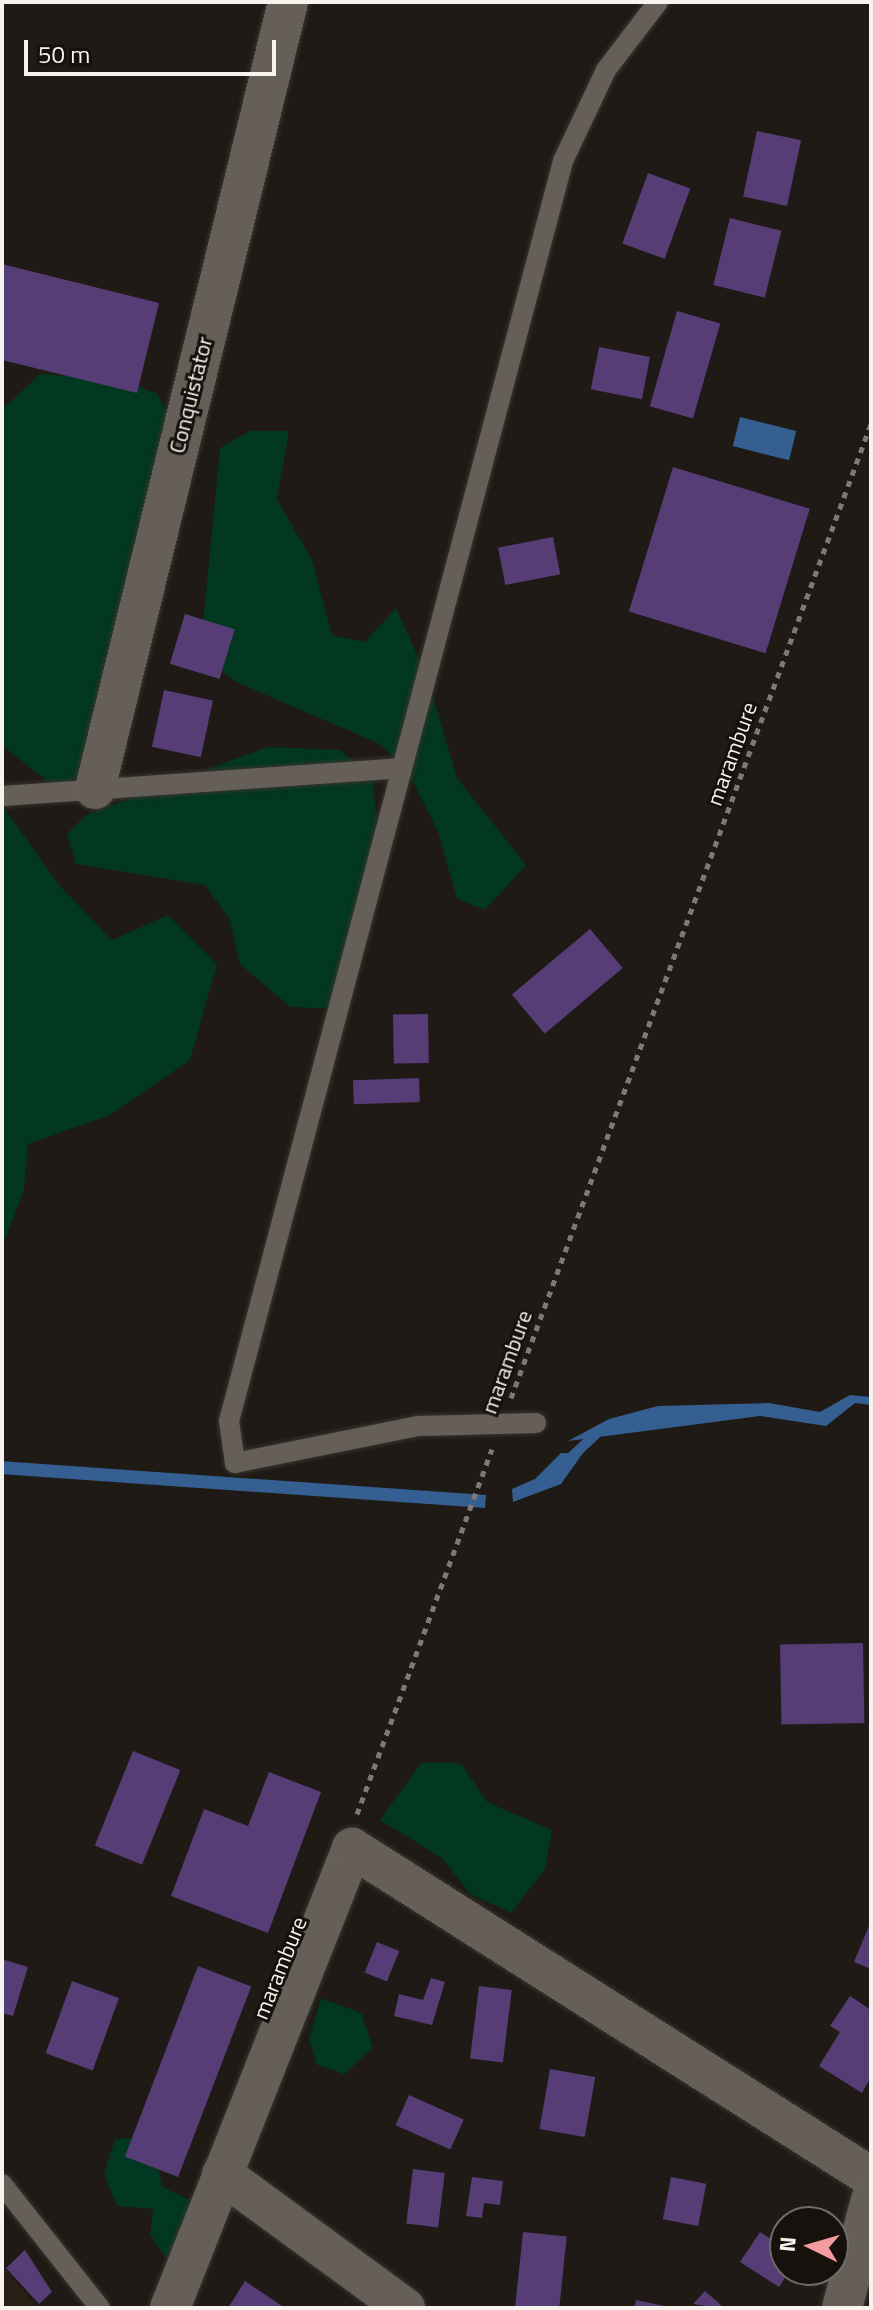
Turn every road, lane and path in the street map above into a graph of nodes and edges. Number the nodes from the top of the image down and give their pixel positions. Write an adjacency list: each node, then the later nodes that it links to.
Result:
1 (288, 2): 5 (street, Conquistator)
2 (658, 2): 4 (lane)
3 (871, 424): 7 (path, marambure)
4 (401, 768): 5 (lane); 8 (lane)
5 (95, 789): 6 (lane)
6 (2, 796)
7 (505, 1415)
8 (536, 1423)
9 (494, 1445): 10 (path, marambure)
10 (355, 1820)
11 (222, 2174): 12 (street); 16 (street); 17 (street)
12 (871, 2177)
13 (2, 2184): 15 (lane)
14 (871, 2200): 18 (street)
15 (100, 2308)
16 (170, 2308)
17 (405, 2308)
18 (842, 2308)

